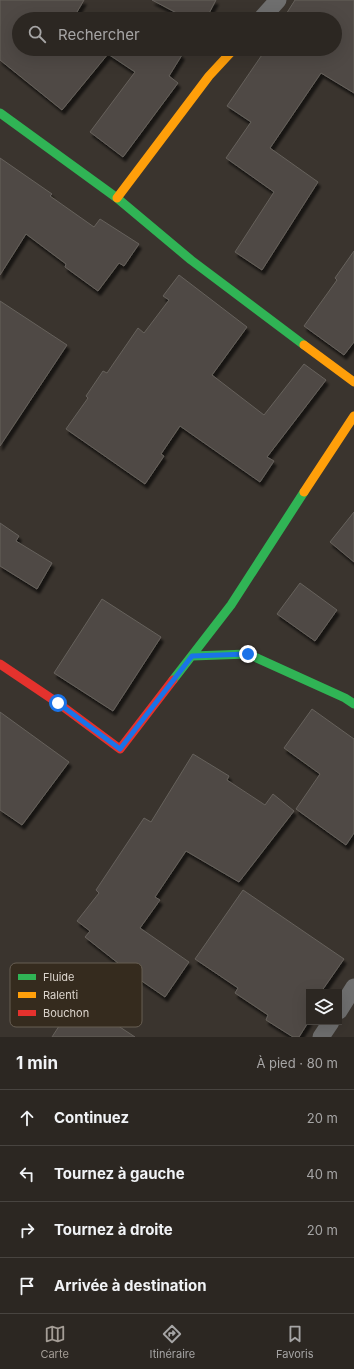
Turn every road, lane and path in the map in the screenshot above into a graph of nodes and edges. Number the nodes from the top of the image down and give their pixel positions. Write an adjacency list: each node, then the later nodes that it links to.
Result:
1 (278, 0): 2 (street)
2 (267, 12)
3 (228, 56): 5 (street)
4 (0, 113): 5 (street)
5 (117, 198): 6 (street)
6 (354, 382)
7 (354, 416): 8 (street)
8 (192, 656): 9 (street); 10 (street)
9 (0, 664)
10 (354, 704)
11 (354, 987): 12 (street)
12 (342, 1006)
13 (329, 1025): 14 (street)
14 (321, 1037)

